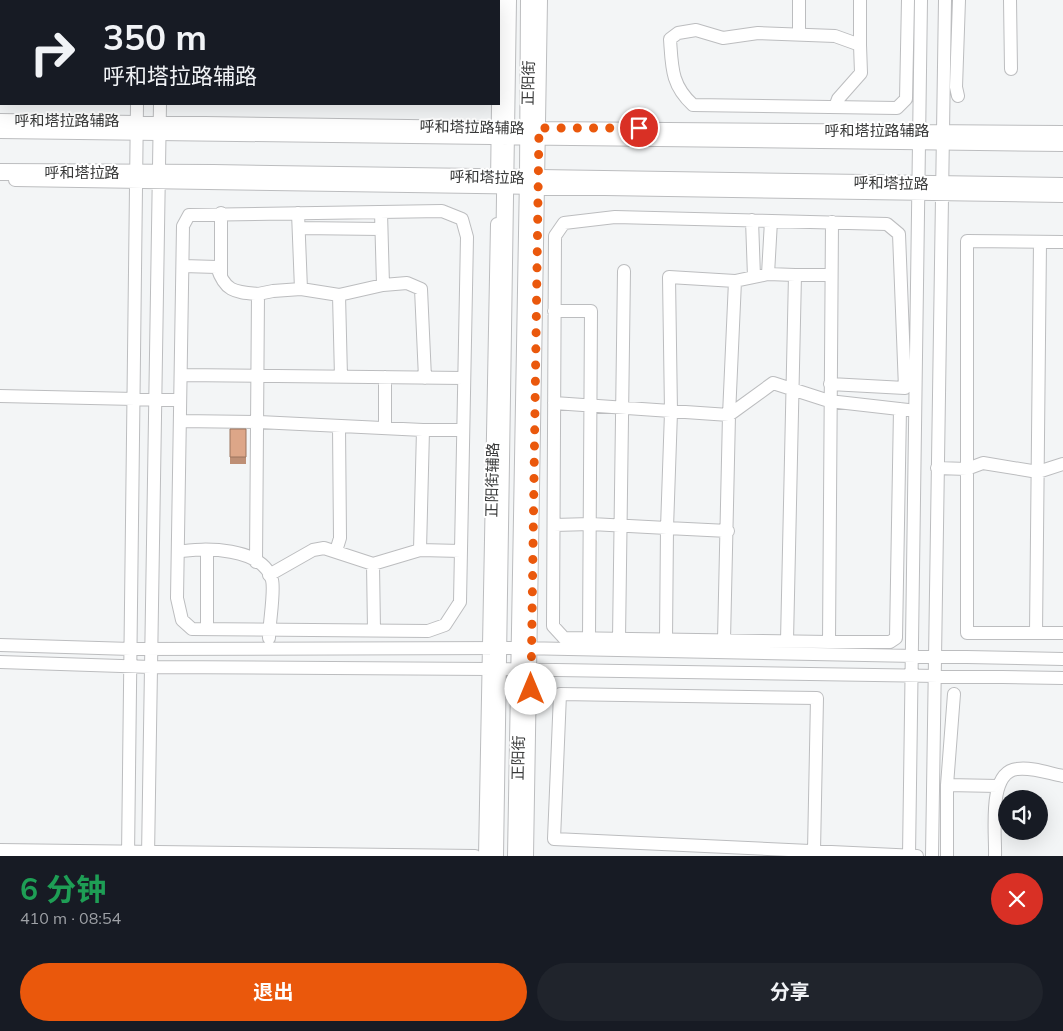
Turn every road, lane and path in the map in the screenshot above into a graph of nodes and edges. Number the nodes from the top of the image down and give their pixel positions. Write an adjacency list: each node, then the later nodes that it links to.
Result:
1 (508, 0): 23 (main road)
2 (529, 0): 24 (main road, 正阳街)
3 (541, 0): 24 (street)
4 (799, 0): 11 (street)
5 (860, 0): 12 (street)
6 (908, 0): 18 (street)
7 (922, 0): 26 (street)
8 (945, 0): 27 (street)
9 (959, 0): 14 (street)
10 (1010, 0): 13 (street)
11 (799, 34): 12 (street); 18 (street)
12 (860, 45): 18 (street)
13 (1011, 69)
14 (958, 96)
15 (138, 105): 20 (street)
16 (160, 105): 21 (street)
17 (498, 105): 23 (street)
18 (834, 107)
19 (0, 120): 20 (street, 呼和塔拉路辅路)
20 (137, 126): 21 (main road); 22 (main road); 30 (street)
21 (159, 127): 23 (main road); 31 (street)
22 (0, 130)
23 (501, 131): 24 (main road); 33 (main road)
24 (533, 131): 26 (main road); 34 (main road, 正阳街)
25 (1063, 132): 27 (street, 呼和塔拉路辅路)
26 (918, 135): 27 (main road); 36 (street)
27 (942, 135): 28 (main road); 37 (street)
28 (1063, 143)
29 (0, 172): 30 (main road, 呼和塔拉路)
30 (137, 177): 31 (main road, 呼和塔拉路); 32 (street); 72 (street)
31 (159, 178): 33 (main road, 呼和塔拉路); 72 (street)
32 (0, 180)
33 (502, 182): 34 (main road, 呼和塔拉路); 121 (main road)
34 (534, 182): 36 (main road, 呼和塔拉路); 119 (main road, 正阳街)
35 (1063, 186): 37 (main road, 呼和塔拉路)
36 (918, 188): 37 (main road, 呼和塔拉路); 69 (street)
37 (941, 188): 38 (street); 89 (street)
38 (1063, 196)
39 (381, 212): 40 (street); 46 (street); 67 (street)
40 (298, 213): 41 (street); 45 (street)
41 (221, 214): 49 (street); 55 (street)
42 (752, 220): 43 (street); 54 (street); 61 (street)
43 (771, 221): 44 (street); 51 (street)
44 (832, 222): 53 (street); 69 (street)
45 (299, 228): 46 (street); 58 (street)
46 (382, 229): 57 (street)
47 (1040, 242): 48 (street); 90 (street); 91 (street)
48 (1063, 242)
49 (183, 266): 55 (street); 62 (street)
50 (624, 271): 77 (street)
51 (768, 274): 52 (street); 54 (street)
52 (795, 275): 53 (street); 70 (street)
53 (831, 275): 68 (street)
54 (754, 277): 56 (street)
55 (221, 280): 59 (street)
56 (735, 281): 80 (street); 81 (street)
57 (383, 286): 60 (street); 66 (street)
58 (301, 289): 59 (street); 60 (street)
59 (258, 294): 63 (street)
60 (339, 295): 64 (street)
61 (554, 311): 75 (street); 76 (street)
62 (181, 375): 63 (street); 73 (street)
63 (257, 376): 64 (street); 83 (street)
64 (341, 377): 65 (street)
65 (385, 377): 66 (street); 85 (street)
66 (425, 378): 67 (street)
67 (464, 378): 87 (street)
68 (830, 384): 69 (street); 74 (street)
69 (910, 388): 79 (street)
70 (792, 390): 74 (street); 81 (street); 114 (street)
71 (0, 396): 72 (street)
72 (145, 399): 73 (street); 117 (street); 120 (street)
73 (180, 400): 82 (street)
74 (829, 401): 78 (street); 115 (street)
75 (554, 403): 76 (street); 93 (street)
76 (590, 405): 77 (street); 92 (street)
77 (623, 406): 80 (street); 94 (street)
78 (900, 409): 79 (street); 115 (street)
79 (915, 411): 122 (street)
80 (671, 412): 81 (street); 95 (street)
81 (729, 414): 96 (street)
82 (180, 421): 83 (street); 100 (street)
83 (259, 422): 84 (street); 102 (street)
84 (339, 426): 85 (street); 101 (street)
85 (385, 427): 86 (street)
86 (422, 430): 87 (street); 98 (street)
87 (463, 430): 99 (street)
88 (1063, 464): 91 (street)
89 (937, 468): 90 (street); 123 (street)
90 (967, 468): 91 (street); 108 (street)
91 (1038, 472): 108 (street)
92 (591, 524): 93 (street); 94 (street); 110 (street)
93 (554, 525): 110 (street)
94 (621, 527): 95 (street); 111 (street)
95 (667, 528): 96 (street); 112 (street)
96 (728, 531): 113 (street)
97 (207, 550): 100 (street); 102 (street); 105 (street)
98 (420, 550): 99 (street); 103 (street)
99 (461, 551): 107 (street)
100 (178, 552): 105 (street)
101 (336, 552): 103 (street); 104 (street)
102 (256, 562): 104 (street)
103 (373, 564): 107 (street)
104 (269, 575): 106 (street)
105 (207, 629): 106 (street)
106 (269, 630): 107 (street); 118 (street)
107 (374, 630)
108 (1036, 633): 109 (street)
109 (1063, 633)
110 (589, 638): 111 (street)
111 (619, 639): 112 (street)
112 (666, 640): 113 (street)
113 (724, 640): 114 (street)
114 (787, 641): 115 (street)
115 (829, 642)
116 (0, 645): 120 (street)
117 (152, 648): 118 (street); 120 (street); 127 (street)
118 (268, 648): 121 (street)
119 (525, 648): 121 (street); 122 (street); 129 (main road, 正阳街)
120 (131, 649): 126 (street)
121 (494, 649): 128 (main road)
122 (912, 657): 123 (street); 130 (street)
123 (935, 657): 124 (street); 131 (street)
124 (1063, 659)
125 (0, 662): 126 (street)
126 (130, 666): 127 (street); 139 (street)
127 (151, 667): 128 (street); 140 (street)
128 (493, 669): 129 (street); 142 (street); 143 (main road)
129 (525, 670): 130 (street); 144 (main road, 正阳街); 145 (street)
130 (912, 675): 131 (street); 146 (street)
131 (934, 676): 132 (street); 147 (street)
132 (1063, 678)
133 (954, 694): 135 (street)
134 (1063, 776): 136 (street)
135 (947, 785): 136 (street); 148 (street)
136 (998, 786): 149 (street)
137 (0, 850): 139 (street)
138 (814, 851): 138 (street); 146 (street)
139 (128, 854): 140 (street)
140 (148, 854): 141 (street)
141 (475, 856)
142 (486, 856)
143 (495, 856)
144 (516, 856)
145 (527, 856)
146 (912, 856)
147 (932, 856)
148 (947, 856)
149 (995, 856)

